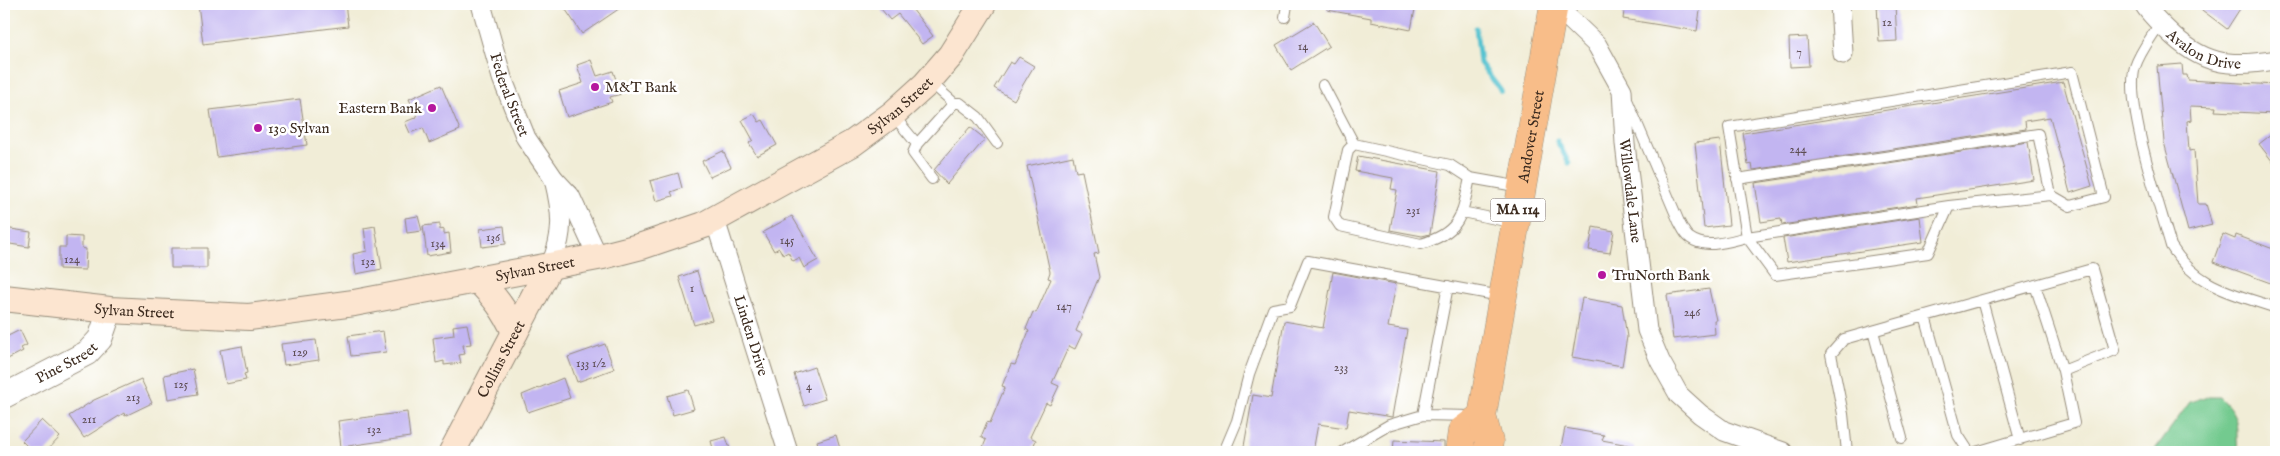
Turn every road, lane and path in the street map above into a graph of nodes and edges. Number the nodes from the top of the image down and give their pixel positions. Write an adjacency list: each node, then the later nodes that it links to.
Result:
1 (481, 4): 19 (street, Federal Street)
2 (983, 4): 11 (main road, Sylvan Street)
3 (1554, 4): 13 (street, Willowdale Lane); 23 (highway, Andover Street / MA 114)
4 (1840, 4): 9 (street)
5 (2144, 4): 8 (street, Avalon Drive)
6 (1287, 5): 7 (lane)
7 (1284, 17)
8 (2160, 23): 10 (street, Avalon Drive); 38 (lane)
9 (1843, 54)
10 (2276, 60)
11 (929, 81): 14 (lane); 15 (main road, Sylvan Street)
12 (1323, 85): 18 (lane)
13 (1622, 90): 29 (lane); 55 (street, Willowdale Lane)
14 (954, 103): 16 (lane); 17 (lane)
15 (892, 115): 17 (lane); 27 (main road, Sylvan Street)
16 (997, 143)
17 (917, 144): 22 (lane)
18 (1354, 144): 20 (lane); 26 (lane)
19 (554, 178): 30 (street, Federal Street); 31 (street, Federal Street)
20 (1470, 178): 23 (lane); 26 (lane)
21 (1737, 179): 24 (lane); 24 (lane); 29 (lane)
22 (932, 180)
23 (1522, 187): 28 (highway, Andover Street / MA 114)
24 (2051, 195): 25 (lane)
25 (1949, 206): 29 (lane); 29 (lane)
26 (1462, 212): 28 (lane)
27 (714, 220): 30 (main road, Sylvan Street); 50 (street, Linden Drive)
28 (1516, 223): 35 (highway, Andover Street / MA 114)
29 (1747, 236)
30 (598, 257): 31 (main road, Sylvan Street)
31 (550, 266): 32 (main road, Sylvan Street); 42 (main road, Collins Street)
32 (476, 279): 39 (main road, Sylvan Street); 42 (main road)
33 (2035, 285): 37 (lane); 43 (lane); 43 (lane)
34 (1448, 286): 35 (lane); 45 (lane); 51 (lane)
35 (1503, 296): 46 (highway, Andover Street / MA 114)
36 (4, 298): 39 (main road, Sylvan Street)
37 (1982, 300): 40 (lane); 48 (lane)
38 (2276, 308)
39 (110, 310): 44 (street, Pine Street)
40 (1925, 316): 41 (lane); 57 (lane)
41 (1873, 331): 47 (lane); 56 (lane)
42 (515, 332): 49 (main road, Collins Street)
43 (2063, 371): 48 (lane)
44 (4, 396)
45 (1423, 415): 46 (lane); 52 (lane)
46 (1482, 416): 53 (highway); 54 (highway, Andover Street / MA 114)
47 (1902, 438)
48 (2020, 440): 58 (lane)
49 (452, 452)
50 (788, 452)
51 (1224, 452)
52 (1343, 452)
53 (1458, 452)
54 (1488, 452)
55 (1783, 452)
56 (1847, 452)
57 (1969, 452)
58 (1976, 452)

